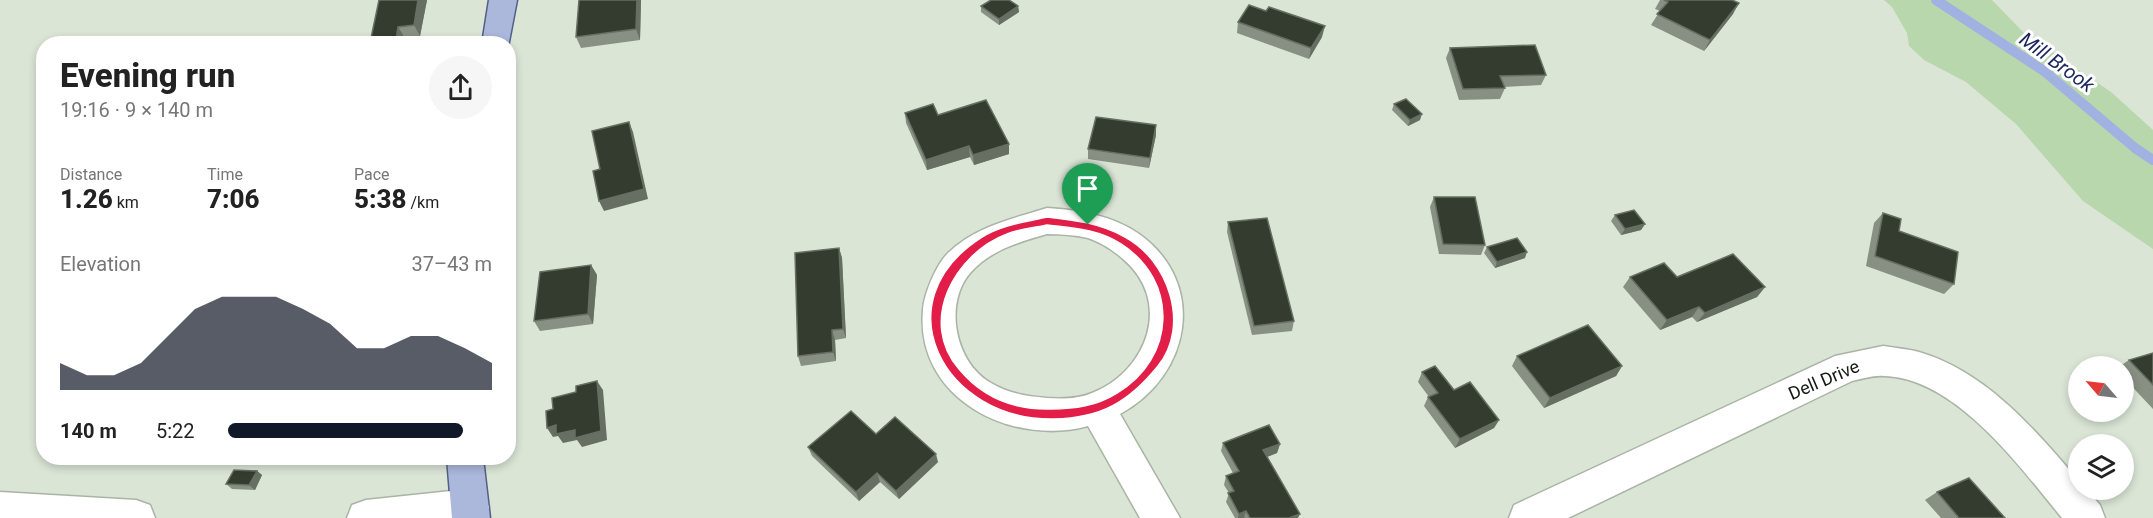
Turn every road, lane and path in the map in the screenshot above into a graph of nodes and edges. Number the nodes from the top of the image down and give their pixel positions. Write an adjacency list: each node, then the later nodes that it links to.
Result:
1 (503, 0): 2 (main road)
2 (497, 36)
3 (1097, 408): 3 (street); 9 (street)
4 (466, 465): 6 (main road)
5 (0, 510): 7 (street)
6 (470, 512): 8 (street)
7 (136, 518)
8 (366, 518)
9 (1161, 518)
10 (1528, 518): 11 (street, Dell Drive)
11 (2086, 518)

